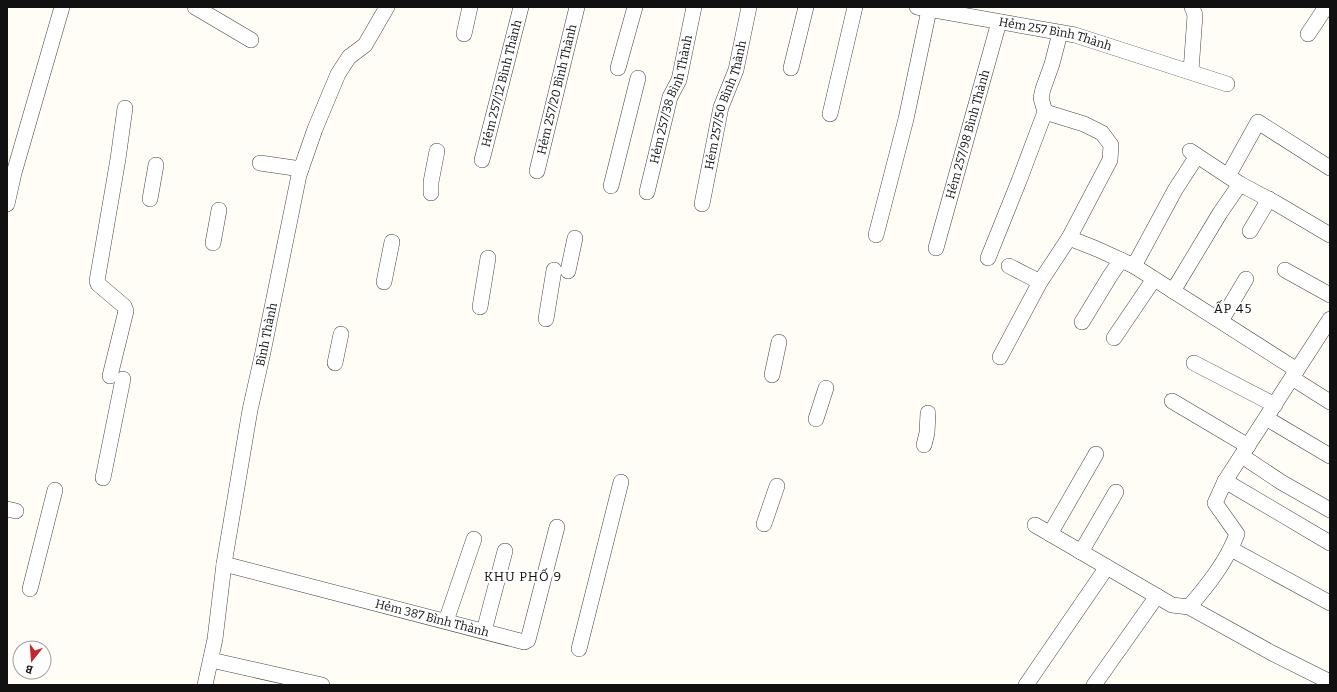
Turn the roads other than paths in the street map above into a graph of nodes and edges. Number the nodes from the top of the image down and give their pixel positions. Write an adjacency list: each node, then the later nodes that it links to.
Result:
1 (62, 7): 41 (street)
2 (195, 7): 19 (street)
3 (387, 7): 33 (street, Bình Thành)
4 (470, 7): 17 (street)
5 (521, 7): 29 (street, Hẻm 257/12 Bình Thành)
6 (577, 7): 34 (street, Hẻm 257/20 Bình Thành)
7 (635, 7): 20 (street)
8 (694, 7): 37 (street, Hẻm 257/38 Bình Thành)
9 (749, 7): 42 (street, Hẻm 257/50 Bình Thành)
10 (806, 7): 21 (street)
11 (855, 7): 27 (street)
12 (1192, 7): 22 (street)
13 (1326, 7): 18 (street)
14 (923, 8): 15 (street, Hẻm 257 Bình Thành); 45 (street)
15 (999, 22): 16 (street, Hẻm 257 Bình Thành); 51 (street, Hẻm 257/98 Bình Thành)
16 (1060, 33): 22 (street, Hẻm 257 Bình Thành); 26 (street)
17 (464, 34)
18 (1308, 34)
19 (251, 40)
20 (618, 68)
21 (790, 68)
22 (1191, 72): 24 (street, Hẻm 257 Bình Thành)
23 (638, 78): 36 (street)
24 (1227, 84)
25 (125, 108): 87 (street)
26 (1044, 112): 48 (street); 53 (street)
27 (830, 114)
28 (437, 151): 38 (street)
29 (482, 160)
30 (260, 163): 33 (street)
31 (156, 165): 39 (street)
32 (1330, 168): 35 (street)
33 (302, 169): 103 (street, Bình Thành)
34 (537, 171)
35 (1234, 180): 40 (street); 54 (street); 61 (street)
36 (611, 186)
37 (647, 192)
38 (431, 193)
39 (150, 198)
40 (1269, 199): 44 (street); 46 (street)
41 (7, 204)
42 (702, 204)
43 (219, 210): 50 (street)
44 (1250, 231)
45 (876, 235)
46 (1330, 235)
47 (575, 238): 64 (street)
48 (1069, 238): 54 (street); 60 (street)
49 (392, 242): 59 (street)
50 (213, 243)
51 (936, 248)
52 (488, 258): 63 (street)
53 (988, 258)
54 (1128, 263): 57 (street); 67 (street)
55 (1009, 266): 60 (street)
56 (1285, 270): 62 (street)
57 (1154, 278): 61 (street); 69 (street)
58 (1246, 279): 66 (street)
59 (384, 282)
60 (1040, 282): 71 (street)
61 (1172, 291): 66 (street)
62 (1330, 295)
63 (480, 307)
64 (546, 319)
65 (1330, 319): 74 (street)
66 (1221, 321): 74 (street)
67 (1082, 322)
68 (341, 334): 72 (street)
69 (1114, 338)
70 (779, 342): 75 (street)
71 (1000, 357)
72 (336, 363)
73 (1194, 363): 79 (street)
74 (1295, 374): 78 (street); 79 (street)
75 (772, 375)
76 (826, 388): 82 (street)
77 (1172, 401): 84 (street)
78 (1330, 402)
79 (1275, 405): 81 (street)
80 (928, 413): 83 (street)
81 (1266, 418): 84 (street); 86 (street)
82 (816, 419)
83 (924, 444)
84 (1245, 451): 88 (street); 93 (street)
85 (1096, 454): 97 (street)
86 (1330, 456)
87 (103, 478)
88 (1225, 481): 99 (street); 100 (street)
89 (621, 482): 111 (street)
90 (777, 486): 94 (street)
91 (55, 490): 105 (street)
92 (1116, 492): 102 (street)
93 (1330, 510)
94 (764, 524)
95 (1035, 525): 97 (street)
96 (557, 527): 110 (street, Hẻm 387 Bình Thành)
97 (1050, 534): 102 (street)
98 (474, 539): 109 (street)
99 (1330, 543)
100 (1231, 549): 107 (street); 108 (street)
101 (505, 551): 110 (street)
102 (1081, 552): 104 (street)
103 (224, 564): 109 (street, Hẻm 387 Bình Thành); 112 (street, Bình Thành)
104 (1106, 567): 106 (street); 116 (street)
105 (30, 589)
106 (1157, 596): 108 (street); 117 (street)
107 (1330, 603)
108 (1189, 607): 113 (street)
109 (446, 621): 110 (street, Hẻm 387 Bình Thành)
110 (484, 631)
111 (578, 649)
112 (211, 660): 114 (street, Bình Thành); 115 (street)
113 (1330, 682)
114 (205, 685)
115 (322, 685)
116 (1026, 685)
117 (1094, 685)

